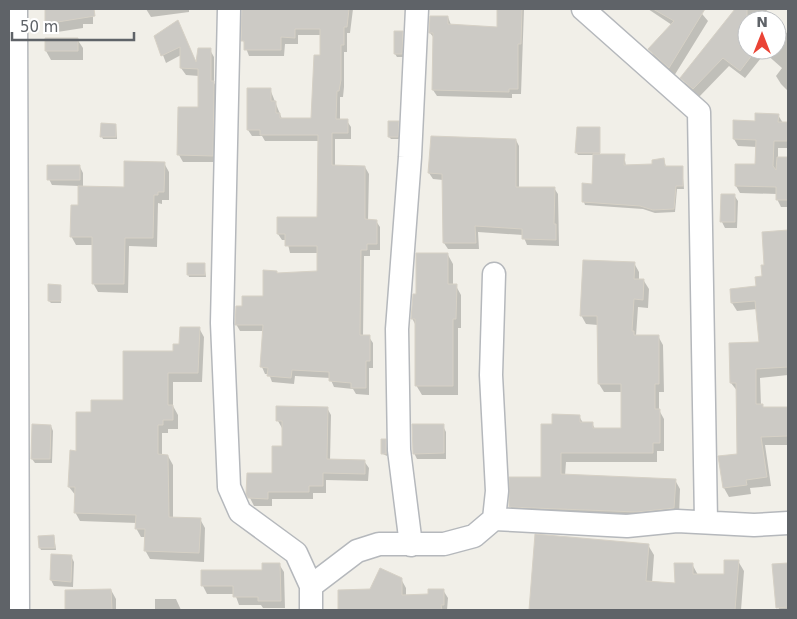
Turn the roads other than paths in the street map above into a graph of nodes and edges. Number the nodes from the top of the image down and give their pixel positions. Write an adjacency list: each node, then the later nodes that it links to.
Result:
1 (16, 9): 11 (street)
2 (229, 9): 10 (street)
3 (417, 9): 9 (street)
4 (582, 9): 7 (street)
5 (494, 274): 6 (street)
6 (494, 519): 7 (street); 9 (street)
7 (706, 521): 8 (street)
8 (788, 523)
9 (410, 545): 10 (street)
10 (312, 586): 12 (street)
11 (18, 610)
12 (311, 610)

